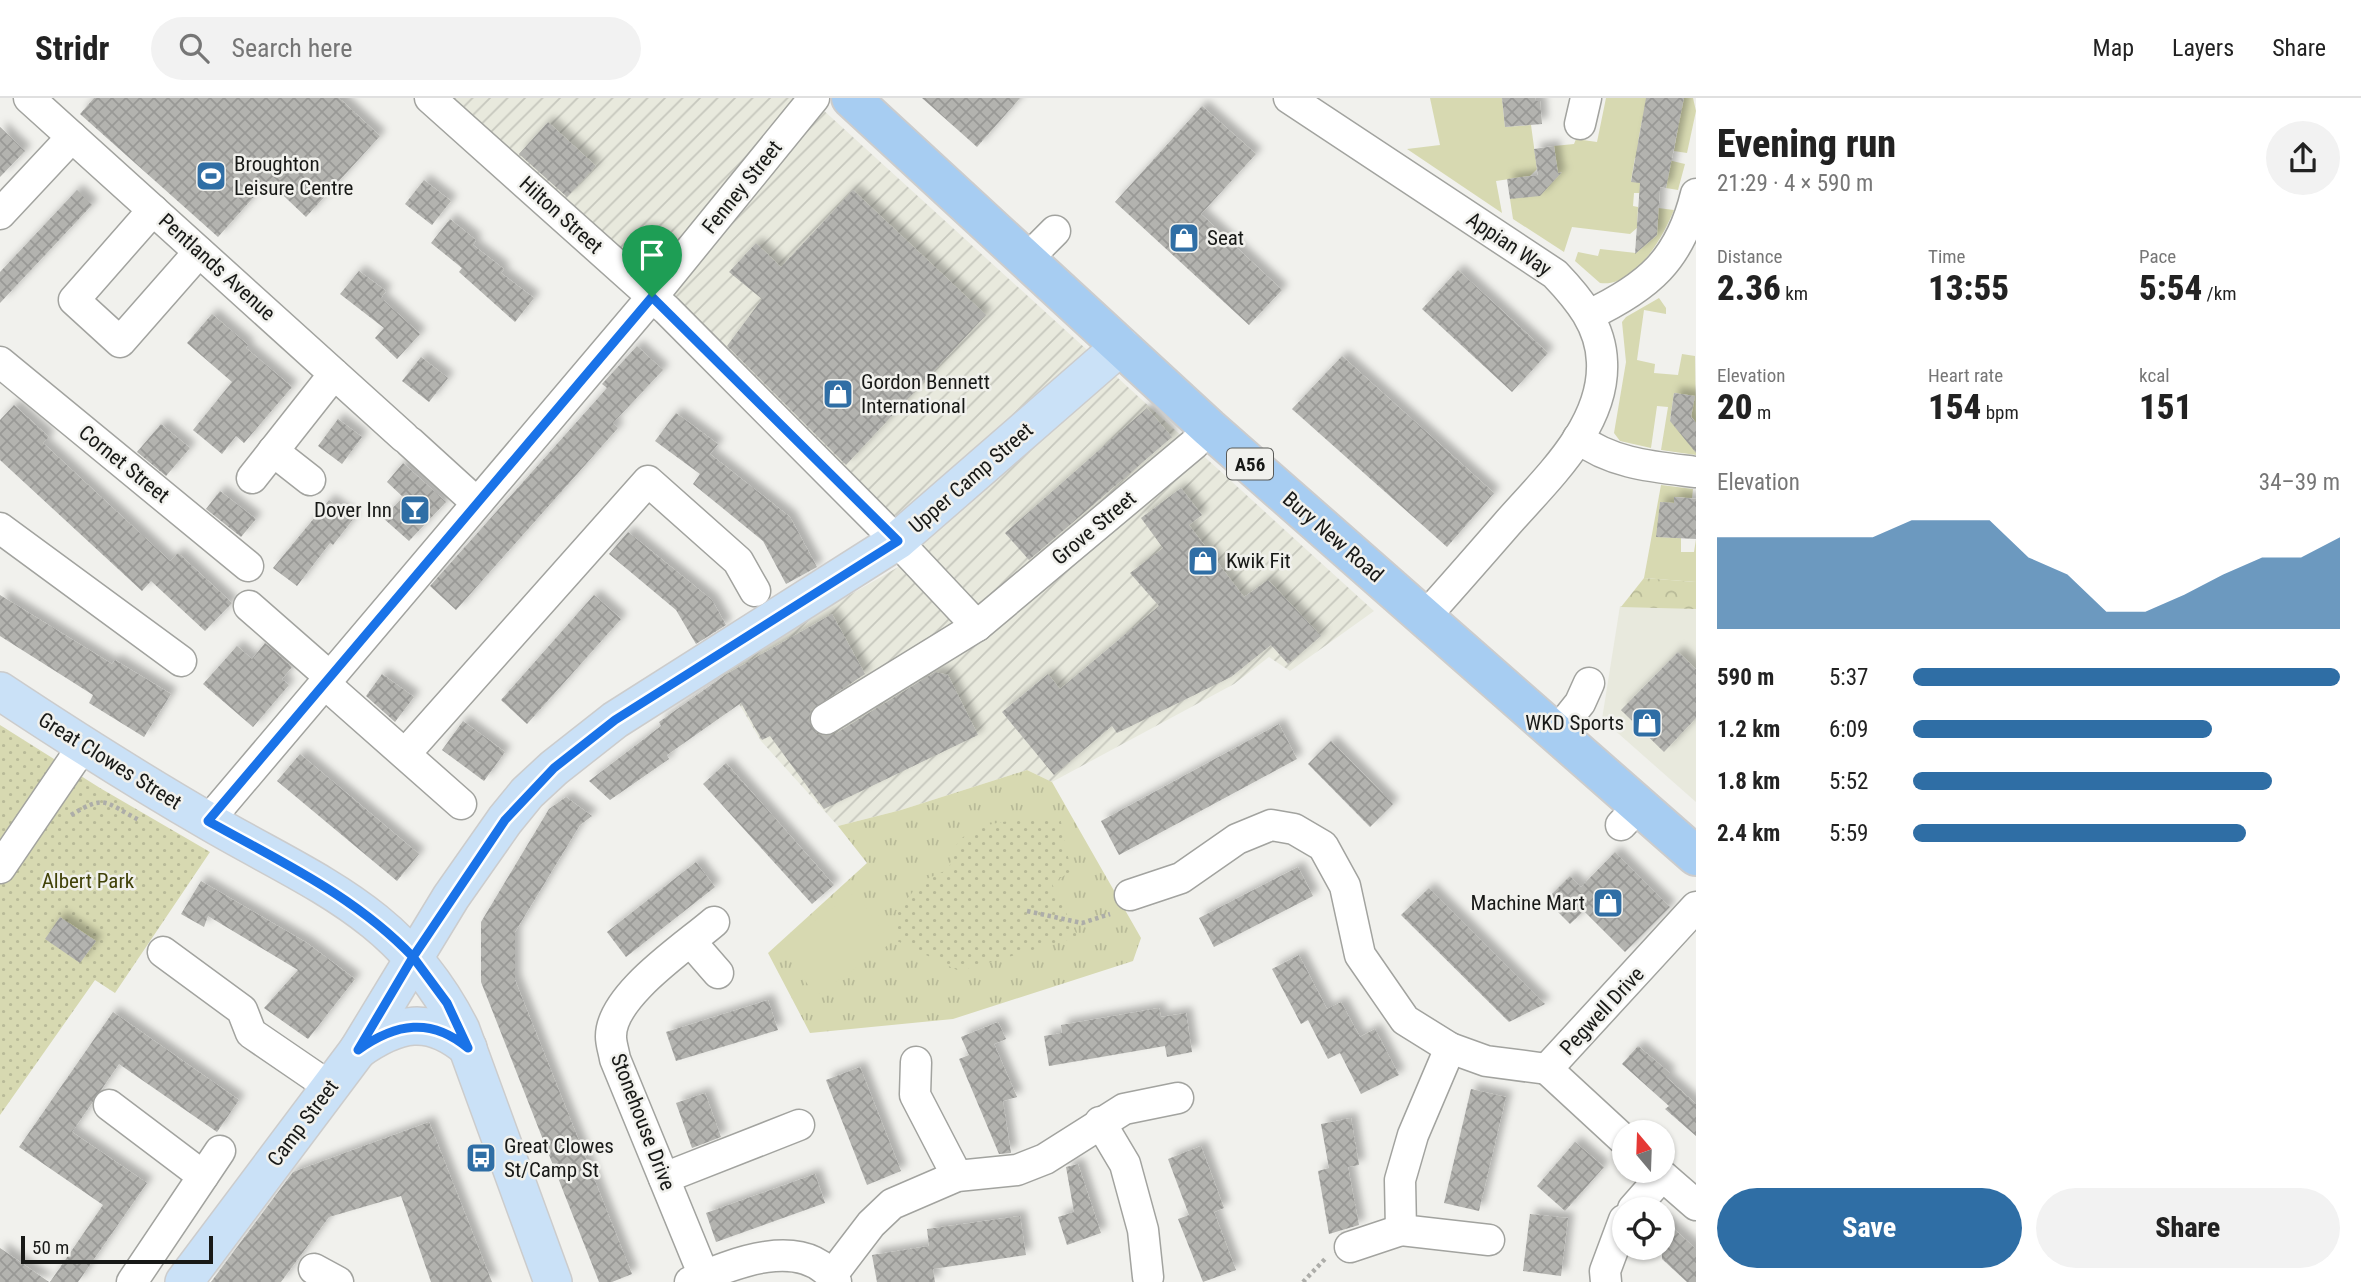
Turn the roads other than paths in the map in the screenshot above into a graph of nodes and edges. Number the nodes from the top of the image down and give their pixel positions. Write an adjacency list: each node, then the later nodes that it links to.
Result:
1 (29, 98): 6 (street, Pentlands Avenue)
2 (430, 98): 13 (street, Hilton Street)
3 (814, 98): 13 (street, Fenney Street)
4 (851, 98): 12 (highway, Bury New Road / A56)
5 (1290, 98): 14 (street, Appian Way)
6 (72, 137): 8 (street, Pentlands Avenue); 9 (street)
7 (1696, 194): 14 (street)
8 (153, 210): 11 (street, Pentlands Avenue); 11 (street)
9 (0, 214)
10 (1055, 231): 12 (street)
11 (199, 252): 17 (street, Pentlands Avenue)
12 (1027, 259): 15 (highway, Bury New Road / A56)
13 (652, 297): 24 (street, Fenney Street); 26 (street, Hilton Street)
14 (1588, 315): 19 (street, Appian Way)
15 (1121, 346): 18 (highway, Bury New Road / A56); 26 (main road, Upper Camp Street)
16 (3, 369): 27 (street, Cornet Street)
17 (334, 374): 20 (street); 24 (street, Pentlands Avenue)
18 (1209, 428): 30 (highway, Bury New Road / A56); 31 (street, Grove Street)
19 (1578, 438): 21 (street); 30 (street, Appian Way)
20 (273, 451): 22 (street); 23 (street)
21 (1696, 472)
22 (252, 478)
23 (310, 480)
24 (477, 503): 33 (street, Fenney Street)
25 (0, 528): 32 (street)
26 (898, 541): 31 (street, Hilton Street); 49 (main road, Upper Camp Street)
27 (248, 566)
28 (755, 591): 39 (street)
29 (248, 606): 33 (street)
30 (1424, 618): 37 (highway, Bury New Road / A56)
31 (977, 626): 36 (street, Grove Street)
32 (181, 661)
33 (327, 680): 39 (street); 41 (street, Fenney Street)
34 (1589, 683): 37 (street)
35 (0, 691): 38 (main road, Great Clowes Street)
36 (827, 719)
37 (1556, 733): 42 (highway, Bury New Road / A56)
38 (83, 746): 41 (main road, Great Clowes Street); 43 (street)
39 (405, 754): 40 (street)
40 (461, 804)
41 (208, 821): 49 (main road, Great Clowes Street)
42 (1696, 856)
43 (0, 868)
44 (1130, 895): 52 (street, Pegwell Drive)
45 (1696, 908): 55 (street, Pegwell Drive)
46 (714, 922): 47 (street, Stonehouse Drive)
47 (691, 942): 50 (street); 65 (street, Stonehouse Drive)
48 (163, 952): 56 (street)
49 (413, 957): 51 (main road, Great Clowes Street); 53 (main road, Camp Street)
50 (719, 973)
51 (468, 1048): 53 (main road); 77 (main road, Great Clowes Street)
52 (1450, 1048): 55 (street, Pegwell Drive); 68 (street)
53 (358, 1050): 56 (main road, Camp Street)
54 (916, 1062): 63 (street)
55 (1547, 1069): 61 (street)
56 (330, 1087): 76 (main road, Camp Street)
57 (1178, 1098): 59 (street)
58 (108, 1105): 64 (street)
59 (1100, 1122): 63 (street); 72 (street)
60 (799, 1125): 65 (street)
61 (1612, 1129)
62 (220, 1151): 64 (street)
63 (957, 1176): 74 (street)
64 (204, 1177): 75 (street)
65 (664, 1178): 73 (street, Stonehouse Drive)
66 (1671, 1183): 67 (street)
67 (1696, 1205)
68 (1401, 1230): 69 (street); 70 (street)
69 (1489, 1240)
70 (1350, 1247)
71 (1612, 1252): 78 (street)
72 (1148, 1277)
73 (697, 1279): 74 (street)
74 (834, 1279)
75 (132, 1282)
76 (184, 1282)
77 (553, 1282)
78 (1606, 1282)

